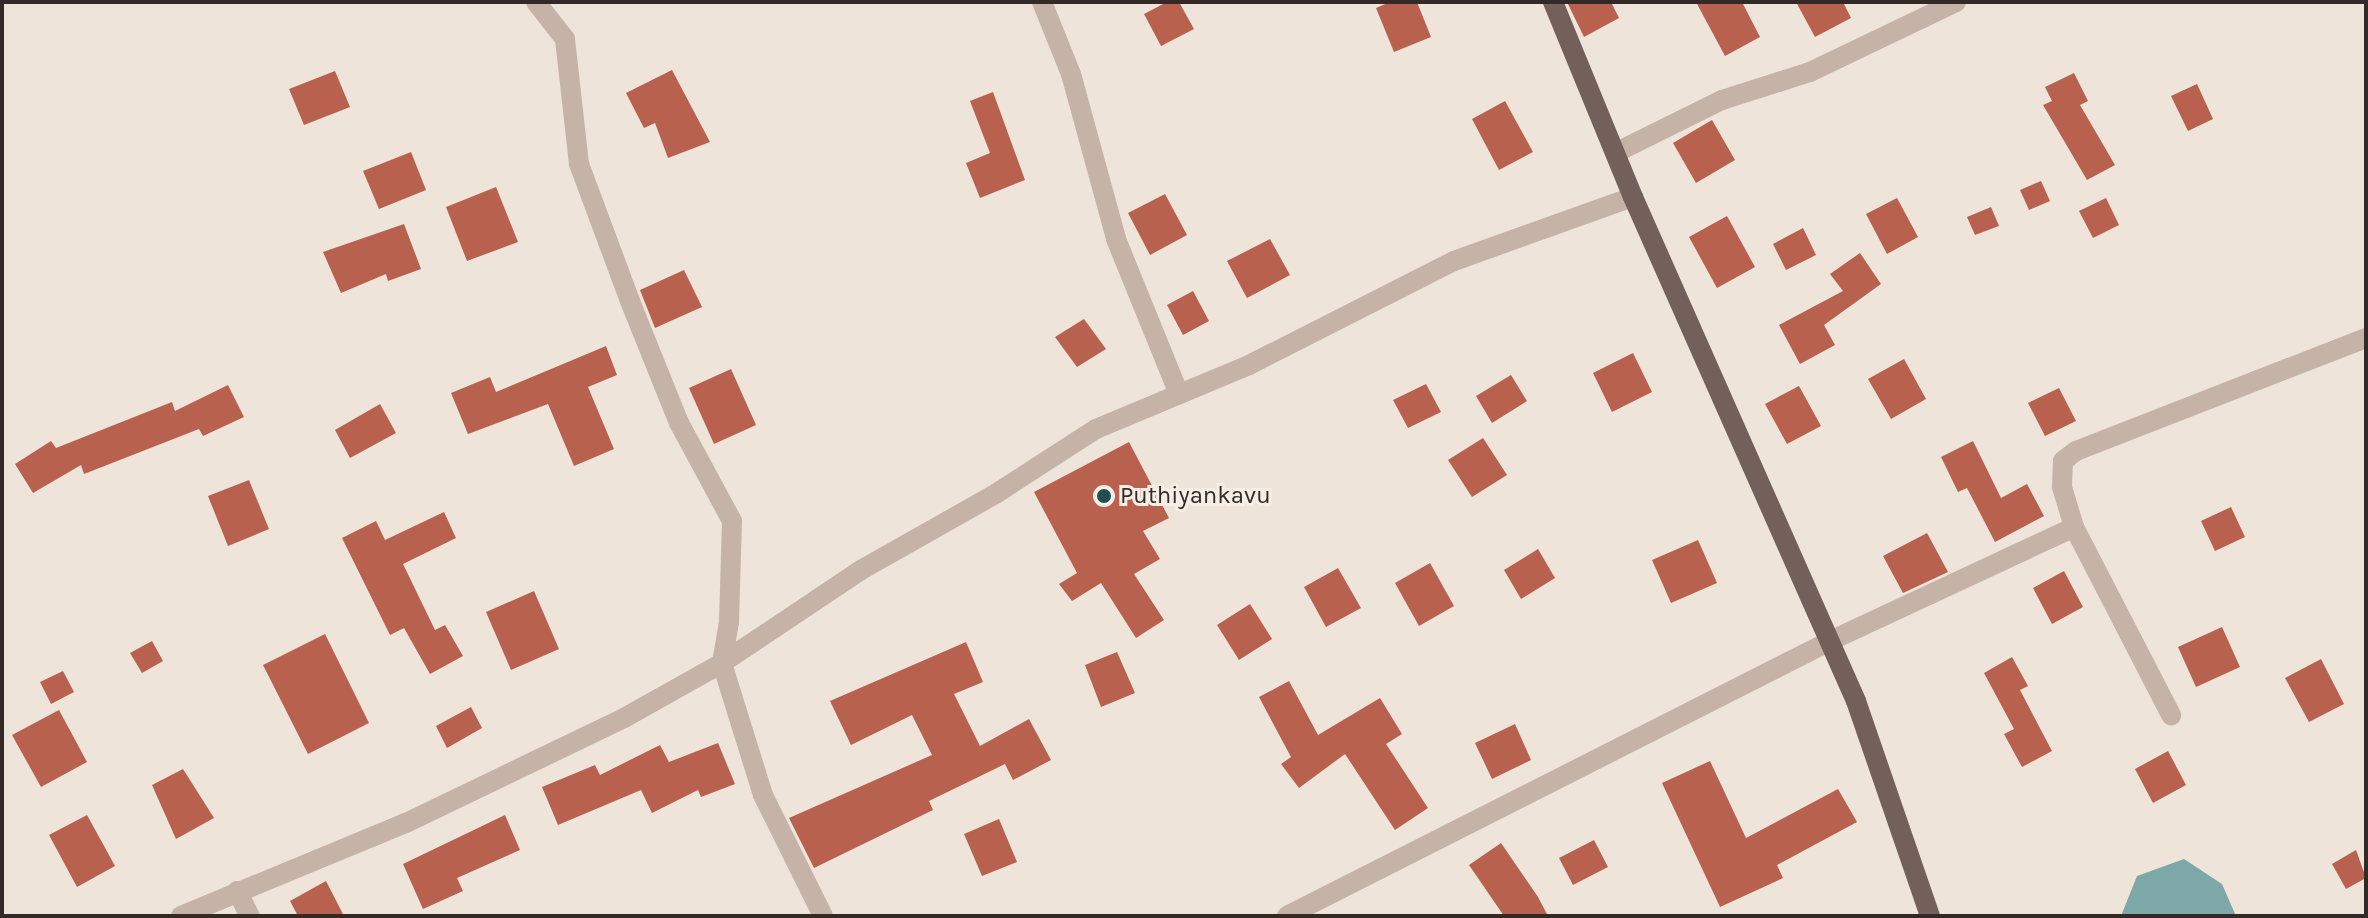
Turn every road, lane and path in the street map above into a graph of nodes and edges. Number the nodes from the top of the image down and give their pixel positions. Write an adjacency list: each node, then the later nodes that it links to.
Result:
1 (536, 2): 11 (street)
2 (1042, 2): 8 (street)
3 (1553, 2): 5 (main road)
4 (1956, 2): 5 (street)
5 (1615, 153): 6 (main road)
6 (1633, 197): 8 (street); 10 (main road)
7 (2366, 338): 9 (street)
8 (1179, 394): 11 (street)
9 (2074, 527): 10 (street); 12 (street)
10 (1830, 641): 17 (street); 18 (main road)
11 (722, 663): 13 (street); 16 (street)
12 (2171, 715)
13 (237, 891): 14 (street); 15 (street)
14 (181, 916)
15 (250, 916)
16 (823, 916)
17 (1287, 916)
18 (1930, 916)

